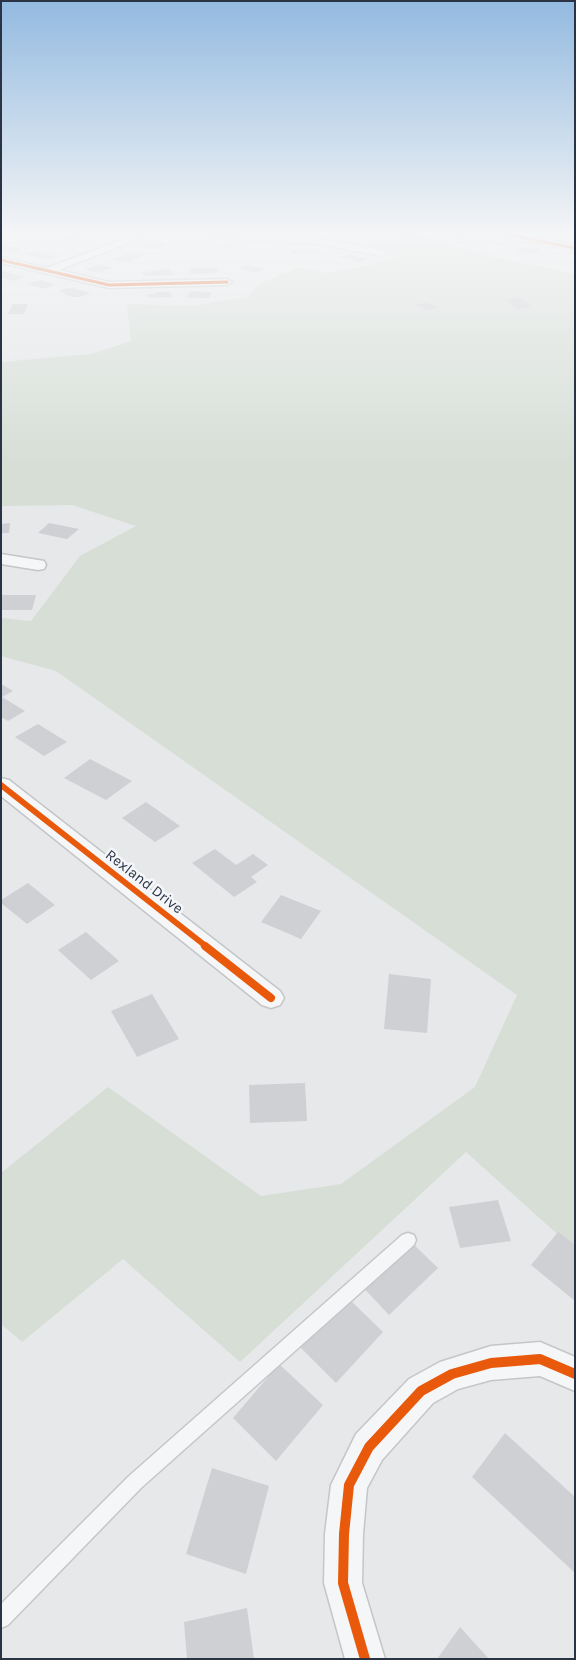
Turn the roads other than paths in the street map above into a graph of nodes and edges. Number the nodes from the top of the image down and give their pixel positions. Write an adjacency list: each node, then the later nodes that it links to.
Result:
1 (1, 560): 2 (street)
2 (38, 565)
3 (1, 785): 4 (street, Rexland Drive)
4 (271, 998)
5 (408, 1240): 7 (lane)
6 (575, 1374): 8 (street)
7 (1, 1618)
8 (365, 1659)

